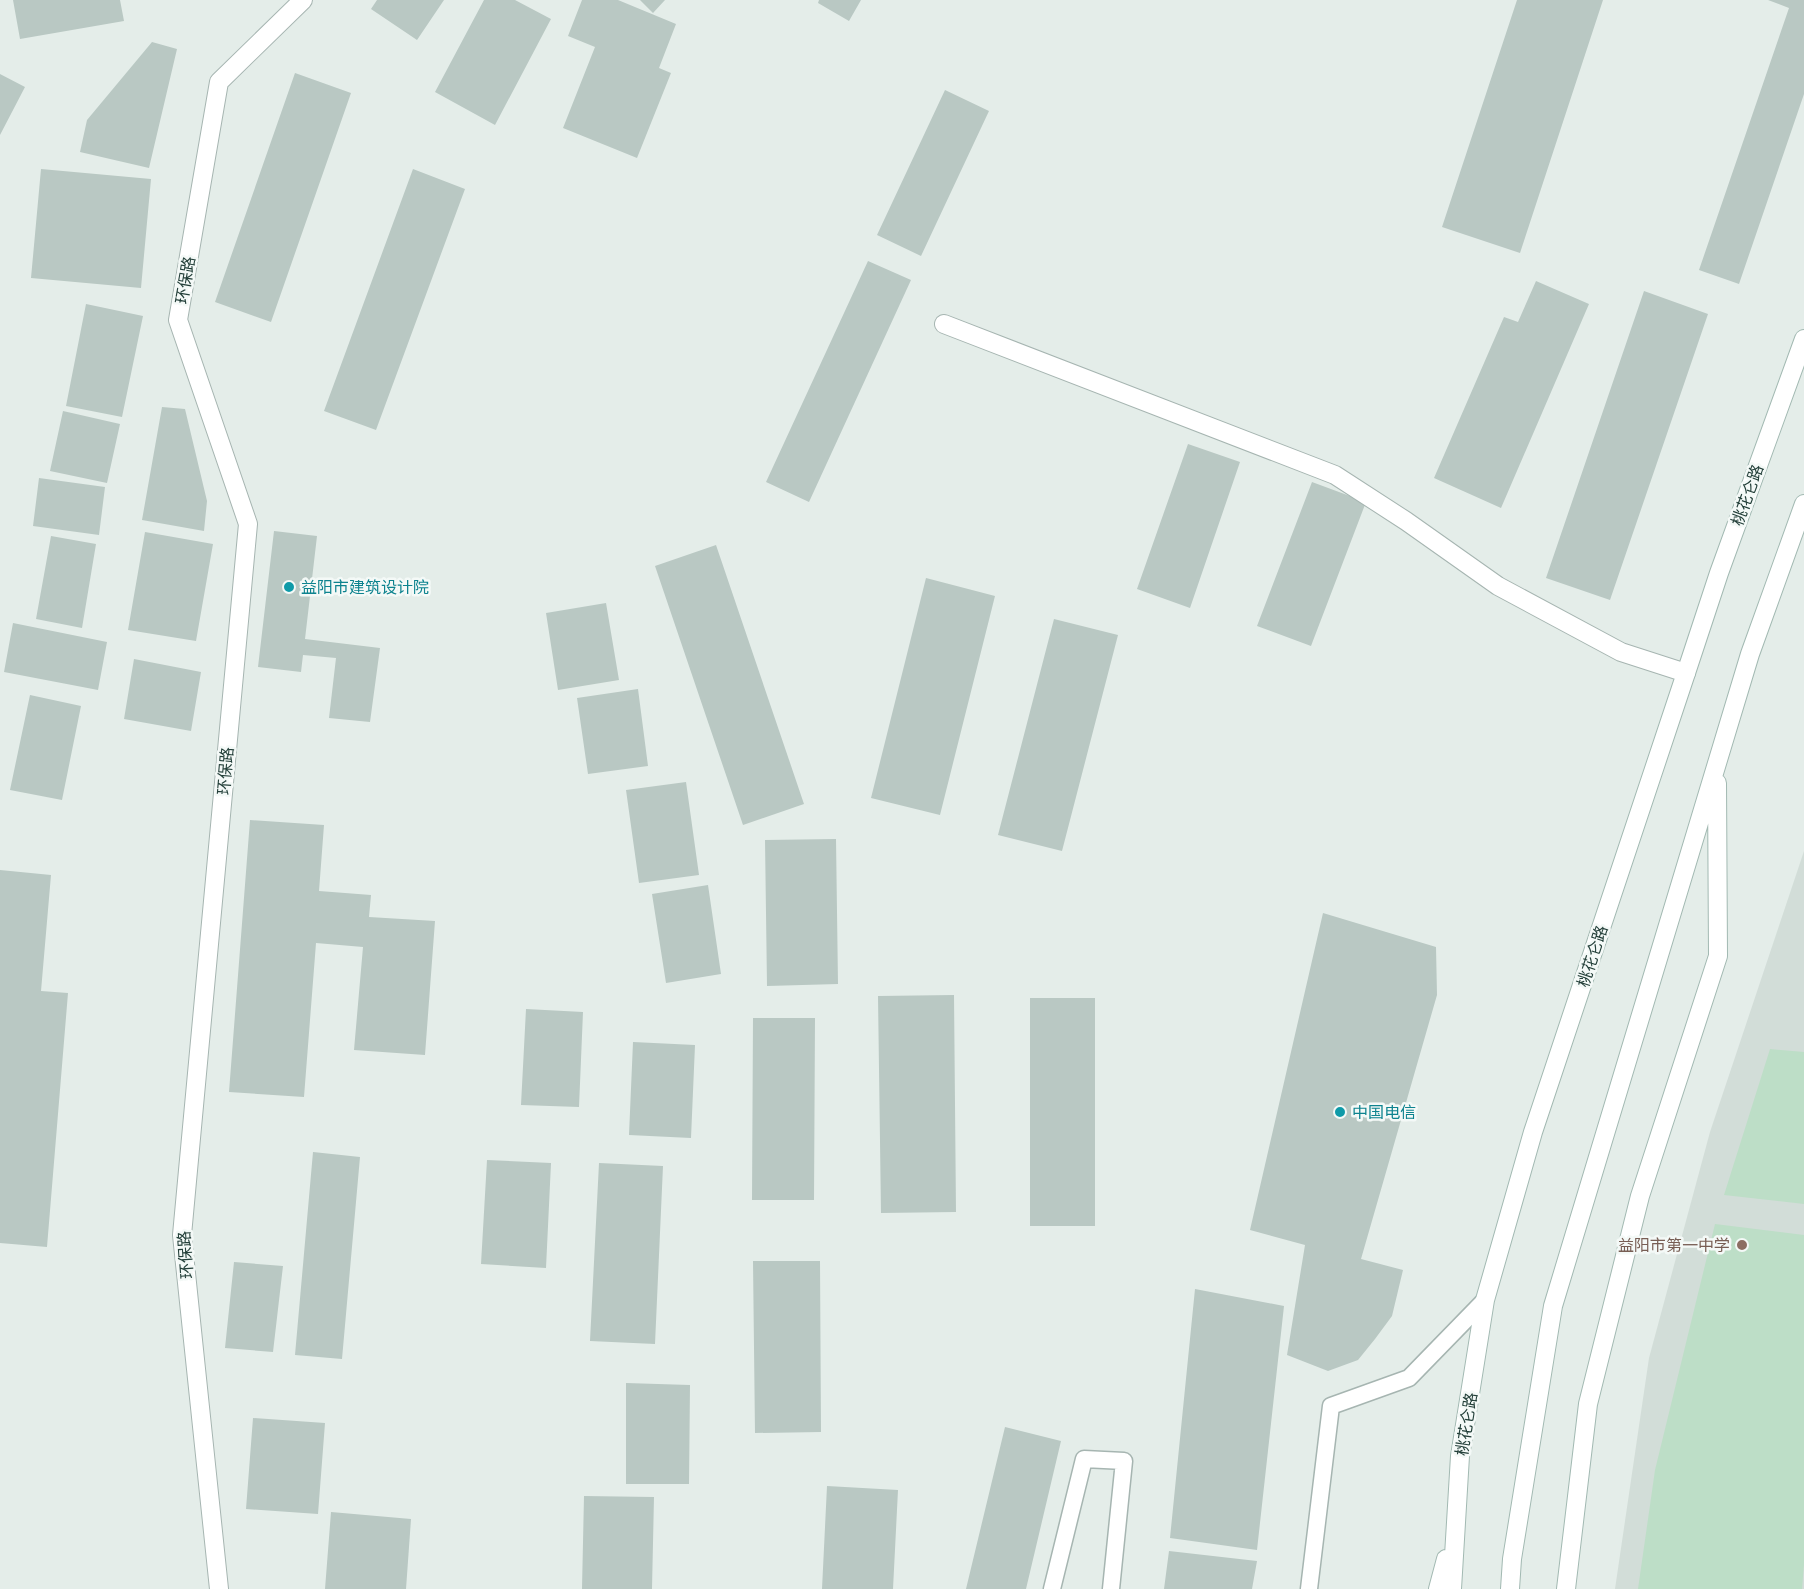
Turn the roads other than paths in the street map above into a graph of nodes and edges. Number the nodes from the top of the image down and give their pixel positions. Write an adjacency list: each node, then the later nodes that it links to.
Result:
1 (303, 0): 9 (main road, 环保路)
2 (944, 324): 5 (main road)
3 (1804, 339): 5 (main road, 桃花仑路)
4 (1804, 504): 6 (main road)
5 (1686, 673): 7 (main road, 桃花仑路)
6 (1717, 764): 15 (main road); 16 (main road)
7 (1485, 1300): 8 (main road, 桃花仑路); 12 (lane)
8 (1457, 1513): 13 (main road); 14 (main road, 桃花仑路)
9 (219, 1589)
10 (1052, 1589): 11 (lane)
11 (1111, 1589)
12 (1309, 1589)
13 (1438, 1589)
14 (1452, 1589)
15 (1510, 1589)
16 (1566, 1589)

